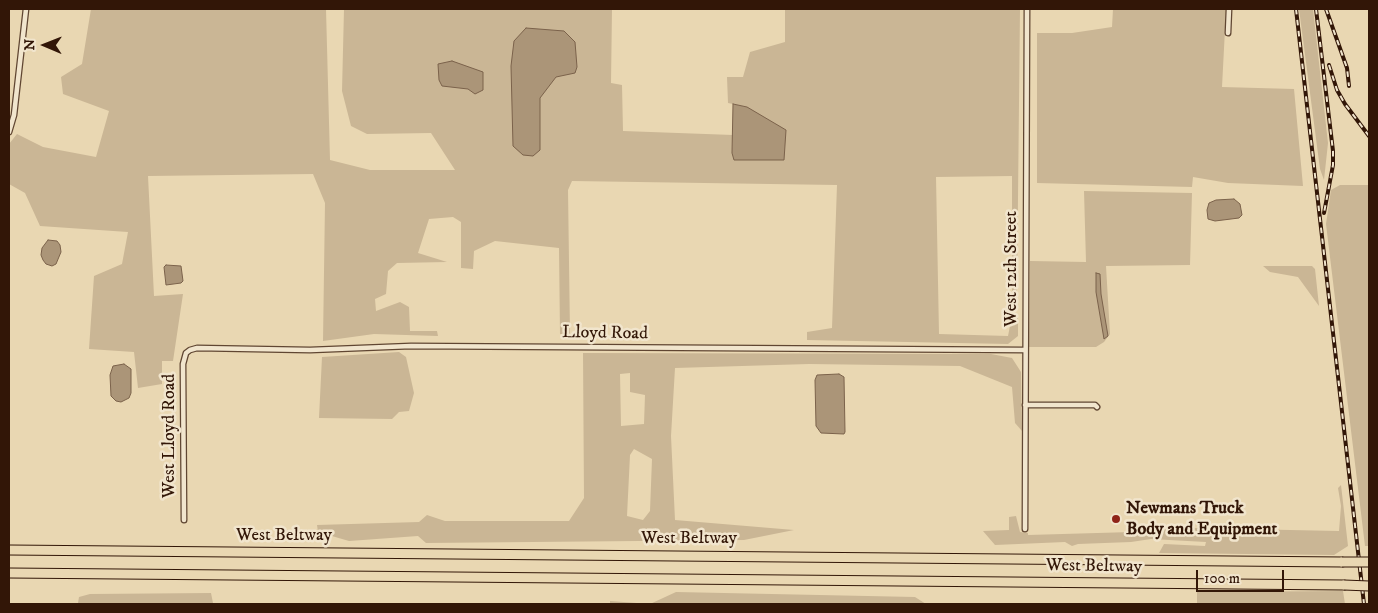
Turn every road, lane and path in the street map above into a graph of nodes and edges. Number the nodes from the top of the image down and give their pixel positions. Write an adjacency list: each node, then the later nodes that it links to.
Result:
1 (26, 9): 5 (street)
2 (1027, 9): 6 (street, West 12th Street)
3 (1229, 9): 4 (street)
4 (1228, 33)
5 (9, 132)
6 (1025, 350): 7 (street, Lloyd Road); 8 (street, West 12th Street)
7 (186, 353): 10 (street, West Lloyd Road)
8 (1025, 405): 9 (street); 11 (street, West 12th Street)
9 (1097, 407)
10 (184, 520)
11 (1025, 529)
12 (9, 550): 13 (highway, West Beltway, bridge)
13 (1369, 562)
14 (9, 573): 15 (highway, West Beltway, bridge)
15 (1369, 586)

